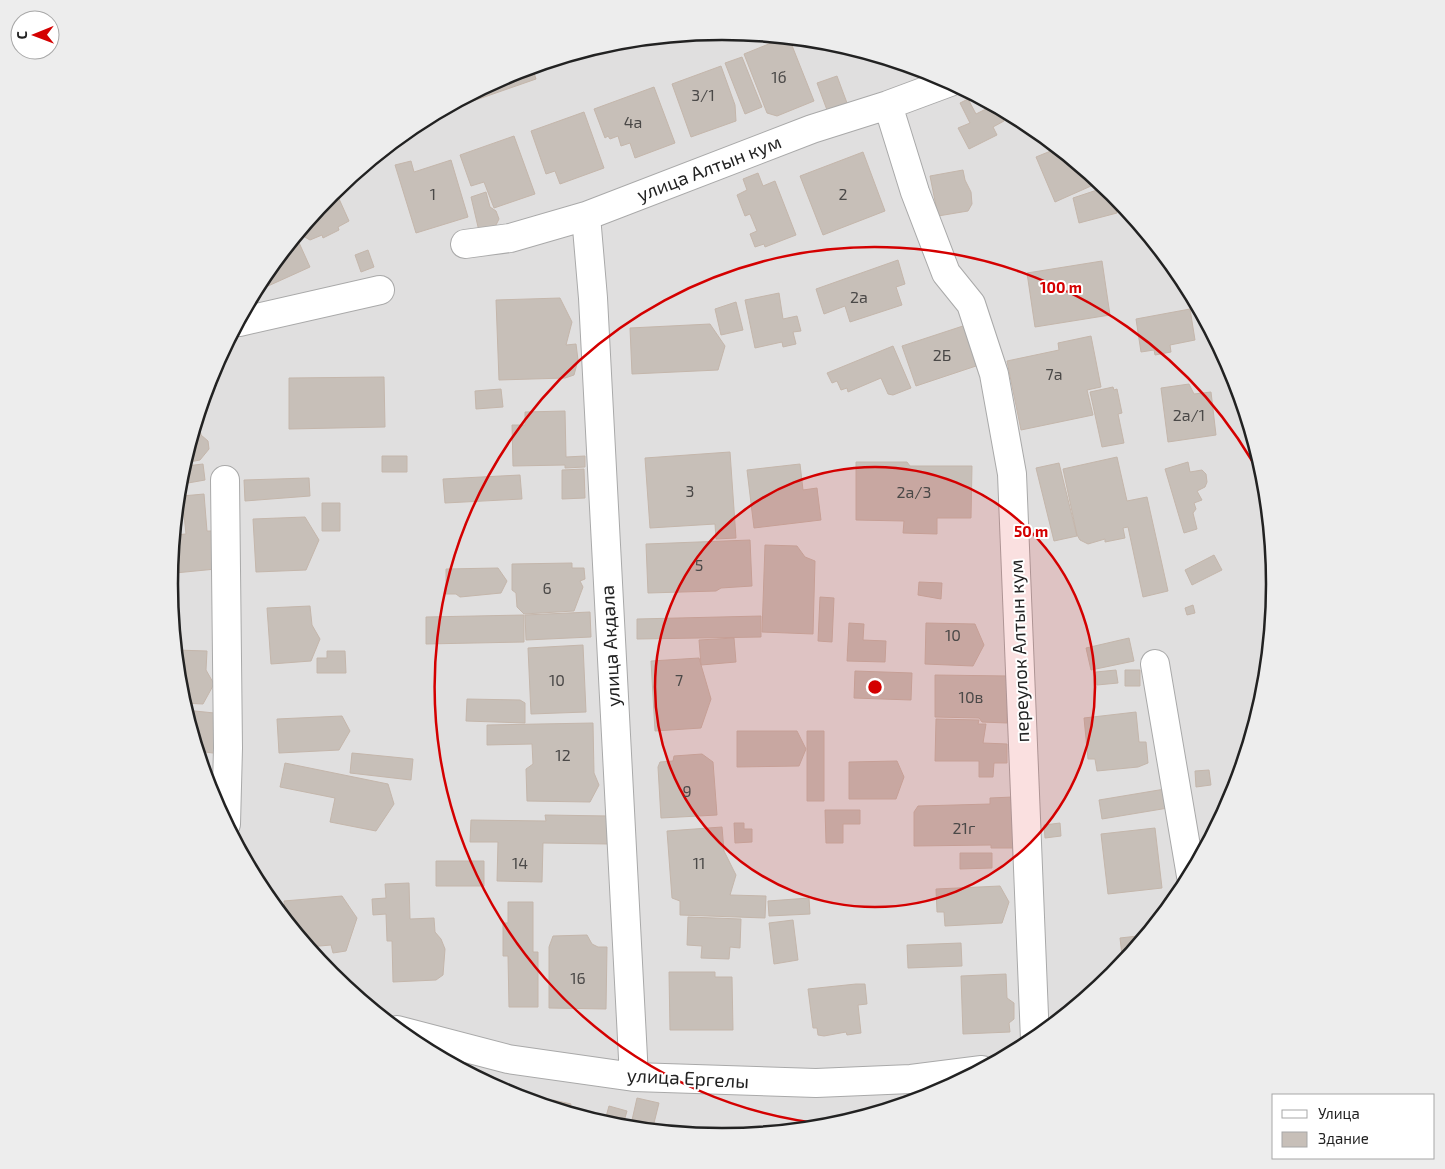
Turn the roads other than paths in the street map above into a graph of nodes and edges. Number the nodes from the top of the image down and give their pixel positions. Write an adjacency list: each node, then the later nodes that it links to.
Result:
1 (941, 85): 2 (street, улица Алтын кум)
2 (888, 105): 3 (street, улица Алтын кум); 11 (street, переулок Алтын кум)
3 (586, 216): 4 (street, улица Алтын кум); 14 (street, улица Акдала)
4 (466, 244)
5 (380, 290): 6 (street)
6 (247, 320)
7 (225, 480): 9 (street)
8 (1155, 664): 10 (street)
9 (226, 809)
10 (1189, 865)
11 (1035, 1030)
12 (418, 1035): 14 (street, улица Ергелы)
13 (964, 1072): 14 (street, улица Ергелы)
14 (634, 1076)

